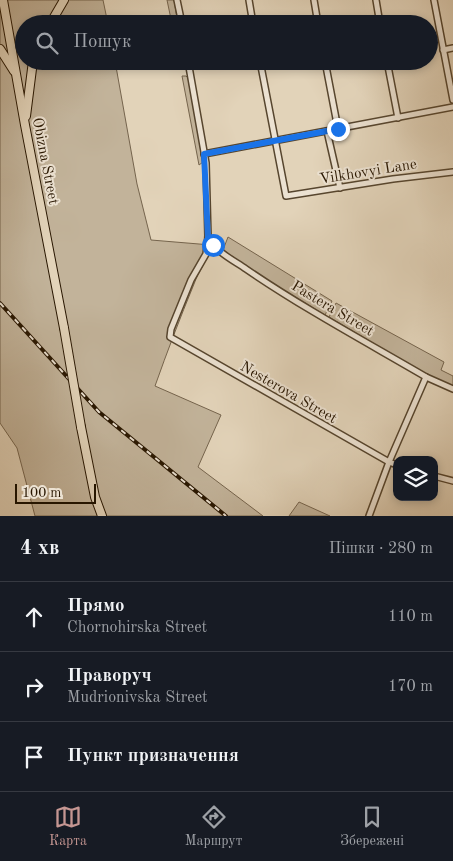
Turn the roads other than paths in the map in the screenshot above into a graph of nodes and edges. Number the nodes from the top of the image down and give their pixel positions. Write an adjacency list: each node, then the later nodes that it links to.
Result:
1 (3, 0): 18 (main road, Obizna Street)
2 (64, 0): 8 (main road)
3 (177, 0): 9 (street)
4 (249, 0): 10 (street)
5 (314, 0): 11 (street)
6 (376, 0): 12 (street)
7 (434, 0): 13 (street)
8 (55, 15)
9 (180, 15)
10 (252, 15)
11 (316, 15)
12 (378, 15)
13 (437, 15)
14 (438, 20): 17 (street)
15 (453, 48): 17 (street)
16 (0, 49): 25 (main road)
17 (444, 50): 26 (street)
18 (15, 68)
19 (15, 70): 25 (main road, Obizna Street)
20 (32, 70): 29 (main road)
21 (190, 70): 33 (street)
22 (262, 70): 32 (street)
23 (327, 70): 30 (street)
24 (389, 70): 28 (street)
25 (16, 74): 29 (main road, Obizna Street)
26 (453, 100)
27 (453, 107): 28 (street)
28 (398, 118): 30 (street)
29 (25, 125): 43 (main road, Obizna Street, bridge)
30 (338, 129): 31 (street)
31 (327, 131): 32 (street); 35 (street)
32 (276, 141): 33 (street); 35 (street, Vilkhovyi Lane)
33 (204, 154): 36 (street)
34 (453, 172): 35 (street, Vilkhovyi Lane)
35 (340, 188)
36 (208, 238): 37 (street, Pastera Street); 39 (street, Nesterova Street)
37 (426, 377): 38 (street, Pastera Street); 39 (street)
38 (453, 389)
39 (389, 462): 40 (street, Nesterova Street); 44 (street)
40 (393, 464)
41 (438, 477): 42 (street)
42 (453, 481)
43 (102, 516)
44 (369, 516)

